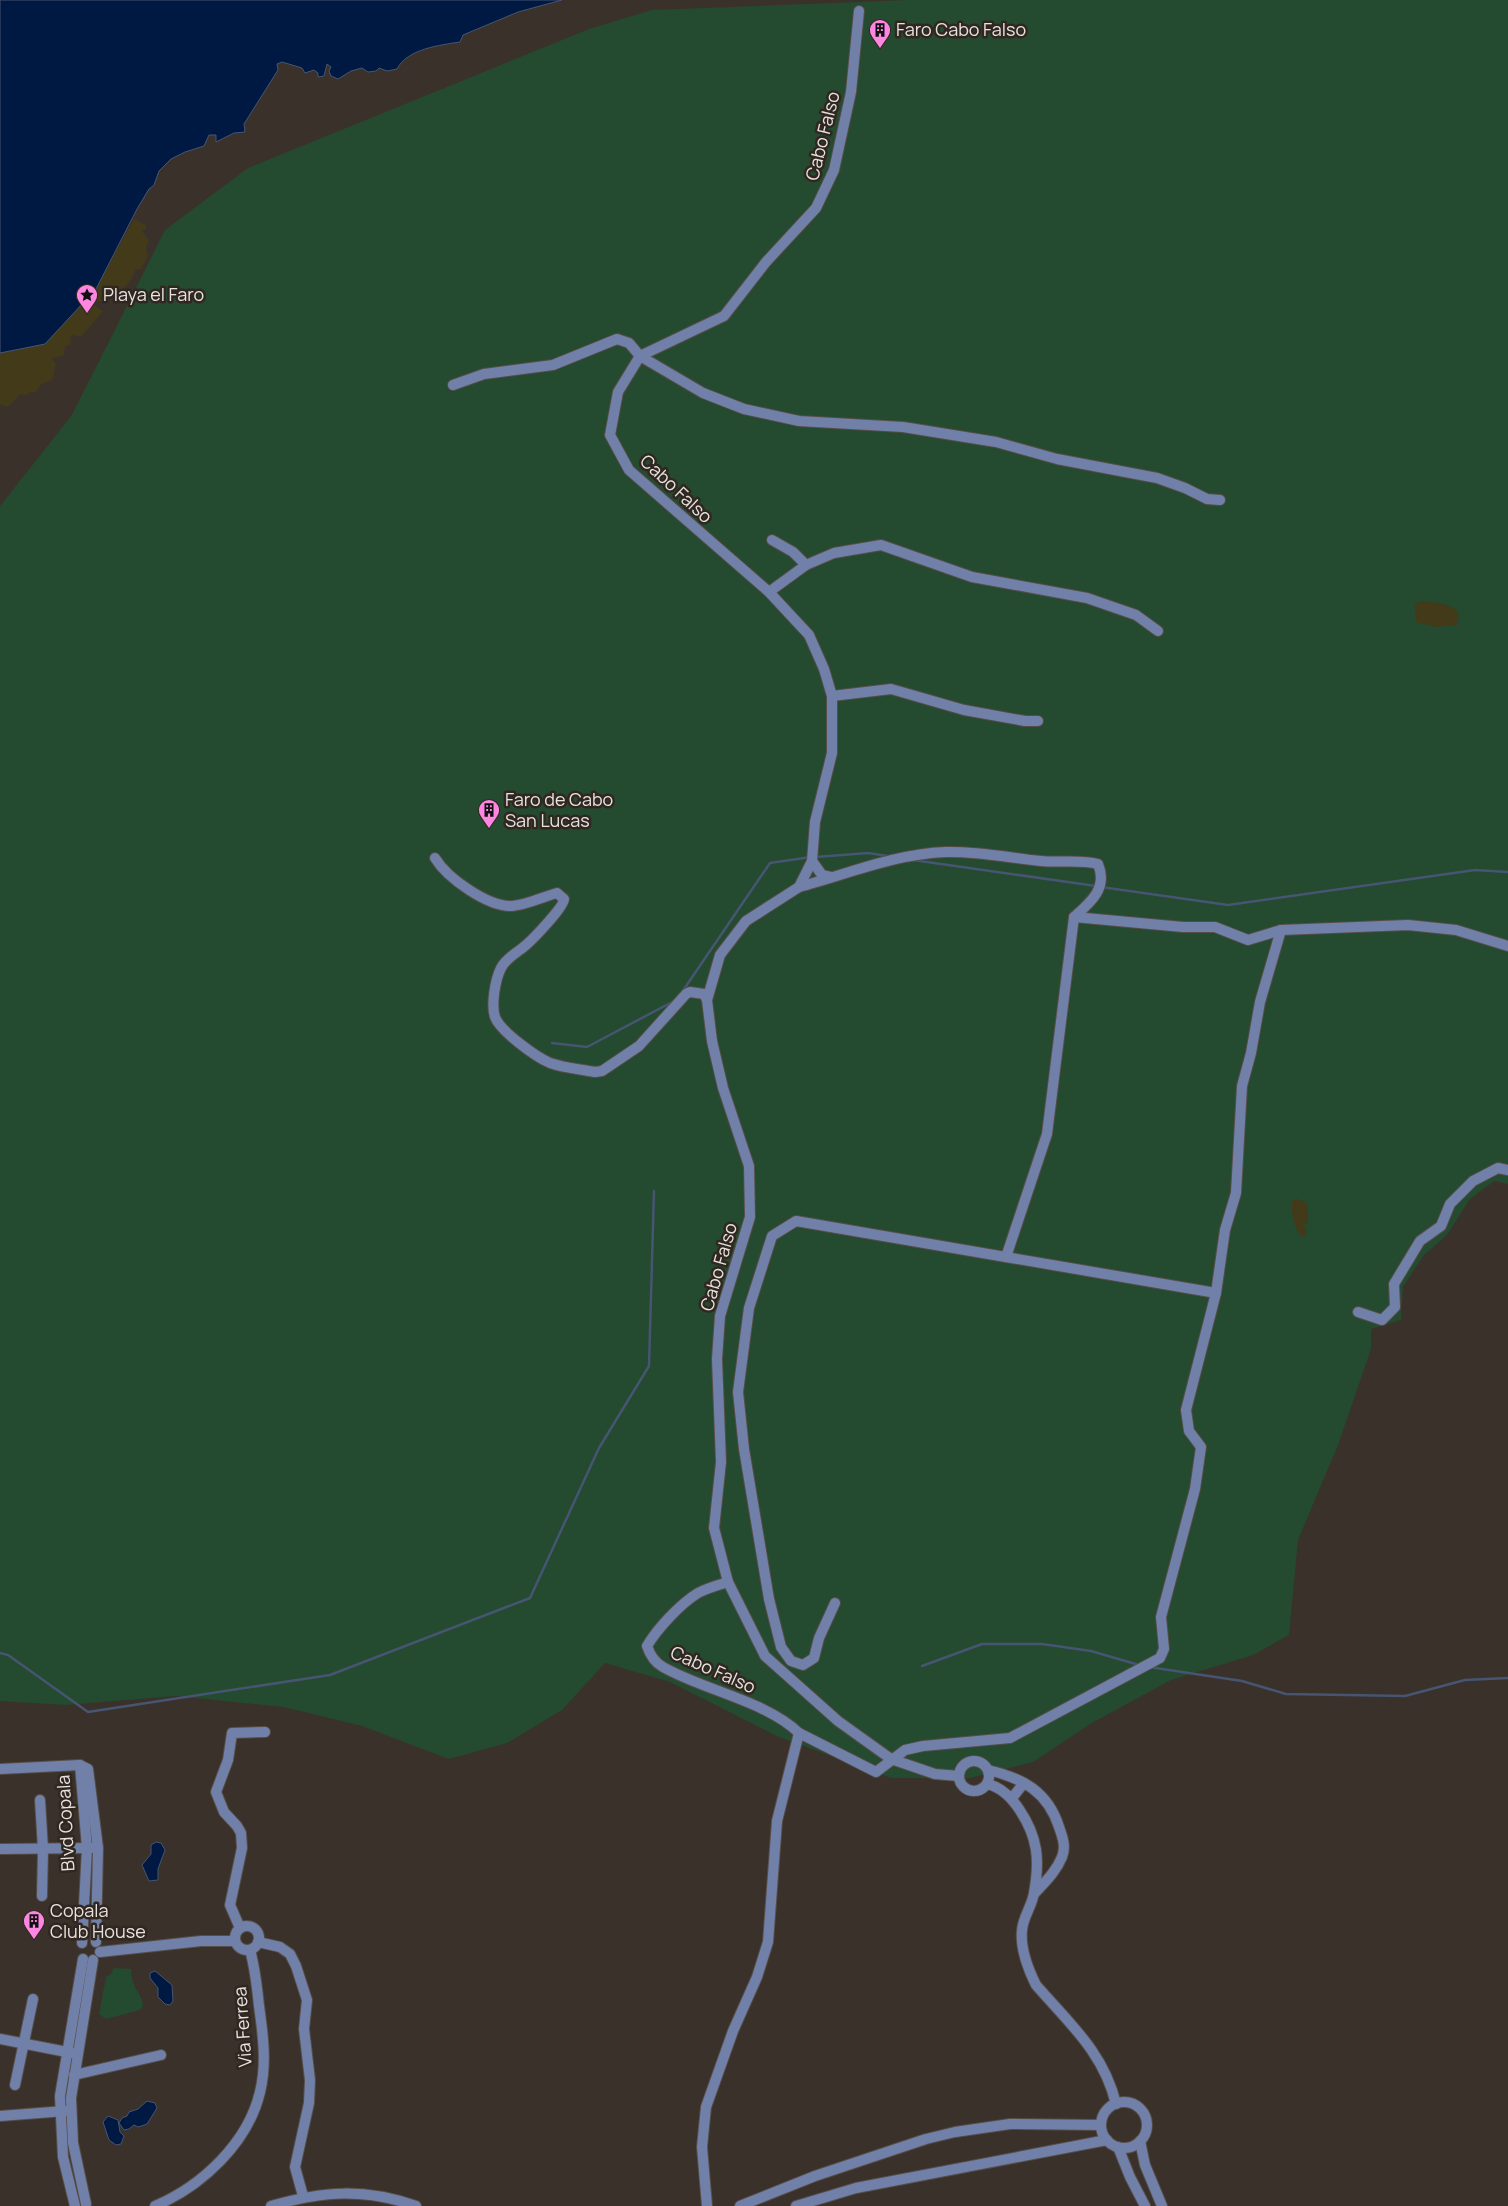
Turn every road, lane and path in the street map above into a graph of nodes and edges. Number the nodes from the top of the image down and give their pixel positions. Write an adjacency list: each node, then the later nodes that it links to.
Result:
1 (860, 11): 2 (street, Cabo Falso)
2 (640, 356): 3 (street); 4 (street); 7 (street, Cabo Falso)
3 (453, 385)
4 (1220, 500)
5 (772, 540): 6 (street)
6 (806, 565): 7 (street); 8 (street)
7 (769, 592): 9 (street, Cabo Falso)
8 (1158, 631)
9 (832, 696): 10 (street); 12 (street, Cabo Falso)
10 (1038, 721)
11 (435, 858): 18 (street)
12 (812, 861): 13 (street); 14 (street, Cabo Falso)
13 (831, 877): 14 (street); 15 (street)
14 (798, 887): 18 (street, Cabo Falso)
15 (1074, 917): 16 (street); 20 (street)
16 (1281, 930): 17 (street); 21 (street)
17 (1508, 946)
18 (707, 1000): 23 (street, Cabo Falso)
19 (1508, 1170): 22 (street)
20 (1006, 1257): 21 (street); 24 (street)
21 (1216, 1294): 27 (street)
22 (1358, 1312)
23 (728, 1582): 26 (street, Cabo Falso); 27 (street)
24 (835, 1603)
25 (265, 1732): 44 (street)
26 (799, 1733): 27 (street); 72 (street)
27 (891, 1759): 31 (street)
28 (80, 1765): 29 (street); 36 (street, Blvd Copala); 37 (street, Blvd Copala)
29 (0, 1769)
30 (988, 1770): 31 (street); 32 (street); 33 (street)
31 (959, 1776): 33 (street)
32 (1024, 1783): 34 (street); 41 (street)
33 (986, 1784): 34 (street)
34 (1012, 1798): 40 (street)
35 (40, 1800): 39 (street)
36 (87, 1848): 37 (street); 39 (street); 47 (street, Blvd Copala)
37 (98, 1848): 49 (street, Blvd Copala)
38 (0, 1849): 39 (street)
39 (43, 1849): 43 (street)
40 (1035, 1872): 41 (street); 42 (street)
41 (1052, 1874): 42 (street)
42 (1034, 1894): 58 (street)
43 (42, 1896)
44 (240, 1928): 45 (street); 46 (street)
45 (235, 1941): 48 (street); 49 (street)
46 (258, 1942): 48 (street); 66 (street)
47 (82, 1943): 49 (street); 49 (street, Blvd Copala)
48 (250, 1950): 69 (street, Via Ferrea)
49 (93, 1953): 53 (street, Blvd Copala); 54 (street, Blvd Copala)
50 (33, 1999): 52 (street)
51 (0, 2039): 52 (street)
52 (25, 2043): 53 (street); 57 (street)
53 (67, 2051): 54 (street); 60 (street, Blvd Copala)
54 (78, 2054): 56 (street, Blvd Copala)
55 (161, 2055): 56 (street)
56 (74, 2075): 59 (street, Blvd Copala)
57 (15, 2085)
58 (1116, 2104): 62 (street); 64 (street)
59 (71, 2110): 60 (street); 67 (street, Blvd Copala)
60 (59, 2112): 61 (street); 68 (street, Blvd Copala)
61 (0, 2116)
62 (1101, 2125): 63 (street); 73 (street)
63 (1107, 2140): 65 (street); 74 (street)
64 (1140, 2141): 65 (street); 76 (street)
65 (1118, 2147): 75 (street)
66 (303, 2196): 70 (street); 71 (street)
67 (87, 2205): 68 (street)
68 (75, 2206)
69 (155, 2206)
70 (271, 2206)
71 (416, 2206)
72 (707, 2206)
73 (740, 2206)
74 (796, 2206)
75 (1145, 2206)
76 (1162, 2206)

